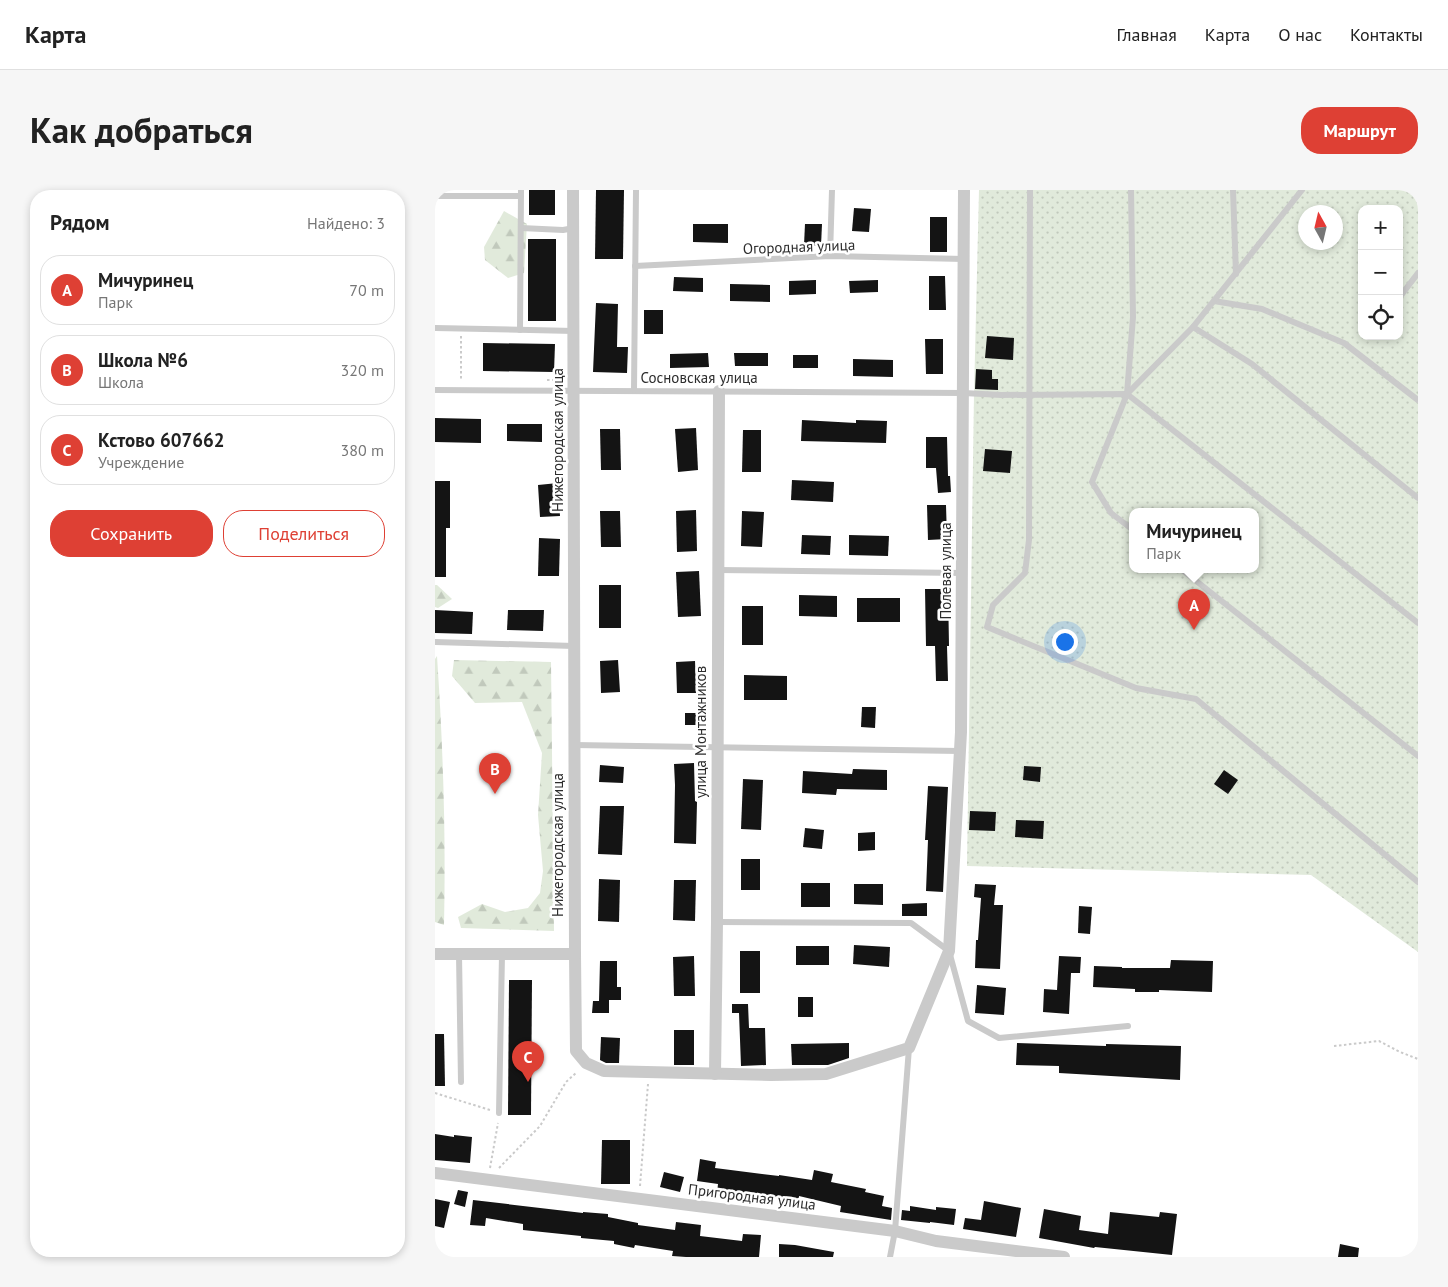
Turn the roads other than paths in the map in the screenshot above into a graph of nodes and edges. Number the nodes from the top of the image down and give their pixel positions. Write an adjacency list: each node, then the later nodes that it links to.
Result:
1 (573, 190): 12 (street, Нижегородская улица)
2 (636, 190): 15 (lane)
3 (832, 190): 13 (lane)
4 (964, 190): 14 (street, Полевая улица)
5 (1030, 190): 30 (lane)
6 (1131, 190): 29 (lane)
7 (1233, 190): 17 (lane)
8 (1302, 190): 17 (lane)
9 (521, 193): 10 (lane); 11 (lane)
10 (435, 196)
11 (521, 228): 12 (lane); 22 (lane)
12 (574, 228): 23 (street, Нижегородская улица)
13 (830, 256): 14 (lane, Огородная улица); 15 (lane, Огородная улица)
14 (964, 260): 28 (street, Полевая улица)
15 (635, 266): 26 (lane)
16 (1418, 273): 18 (lane)
17 (1235, 274): 19 (lane)
18 (1401, 295)
19 (1214, 301): 20 (lane); 31 (lane)
20 (1193, 327): 29 (lane); 32 (lane)
21 (435, 328): 22 (lane)
22 (520, 330): 23 (lane)
23 (574, 331): 25 (street, Нижегородская улица)
24 (435, 390): 25 (lane, Сосновская улица)
25 (574, 390): 26 (lane, Сосновская улица); 39 (street, Нижегородская улица)
26 (634, 390): 27 (lane, Сосновская улица)
27 (719, 391): 28 (lane, Сосновская улица); 34 (street, улица Монтажников)
28 (964, 393): 30 (lane, Сосновская улица); 35 (street, Полевая улица)
29 (1127, 394): 30 (lane, Сосновская улица); 33 (lane); 37 (lane)
30 (1029, 395): 44 (lane)
31 (1418, 400)
32 (1418, 498)
33 (1129, 527)
34 (718, 570): 35 (lane); 41 (street, улица Монтажников)
35 (962, 573): 42 (street, Полевая улица)
36 (1186, 573): 43 (lane)
37 (1418, 623)
38 (435, 642): 39 (lane)
39 (574, 646): 40 (street, Нижегородская улица)
40 (574, 746): 41 (lane); 50 (street, Нижегородская улица)
41 (717, 747): 42 (lane); 45 (street, улица Монтажников)
42 (960, 751): 46 (street, Полевая улица)
43 (1418, 756)
44 (1418, 882)
45 (717, 922): 46 (lane); 53 (street, улица Монтажников)
46 (949, 951): 51 (lane); 52 (street)
47 (435, 954): 48 (street)
48 (459, 954): 49 (street); 54 (lane)
49 (502, 954): 50 (street); 55 (lane)
50 (575, 954): 53 (street, Нижегородская улица)
51 (1128, 1026)
52 (909, 1048): 53 (street); 57 (lane)
53 (715, 1074)
54 (461, 1082)
55 (499, 1113)
56 (435, 1173): 57 (street, Пригородная улица)
57 (895, 1231): 58 (lane); 59 (street, Пригородная улица)
58 (890, 1257)
59 (1064, 1257)

